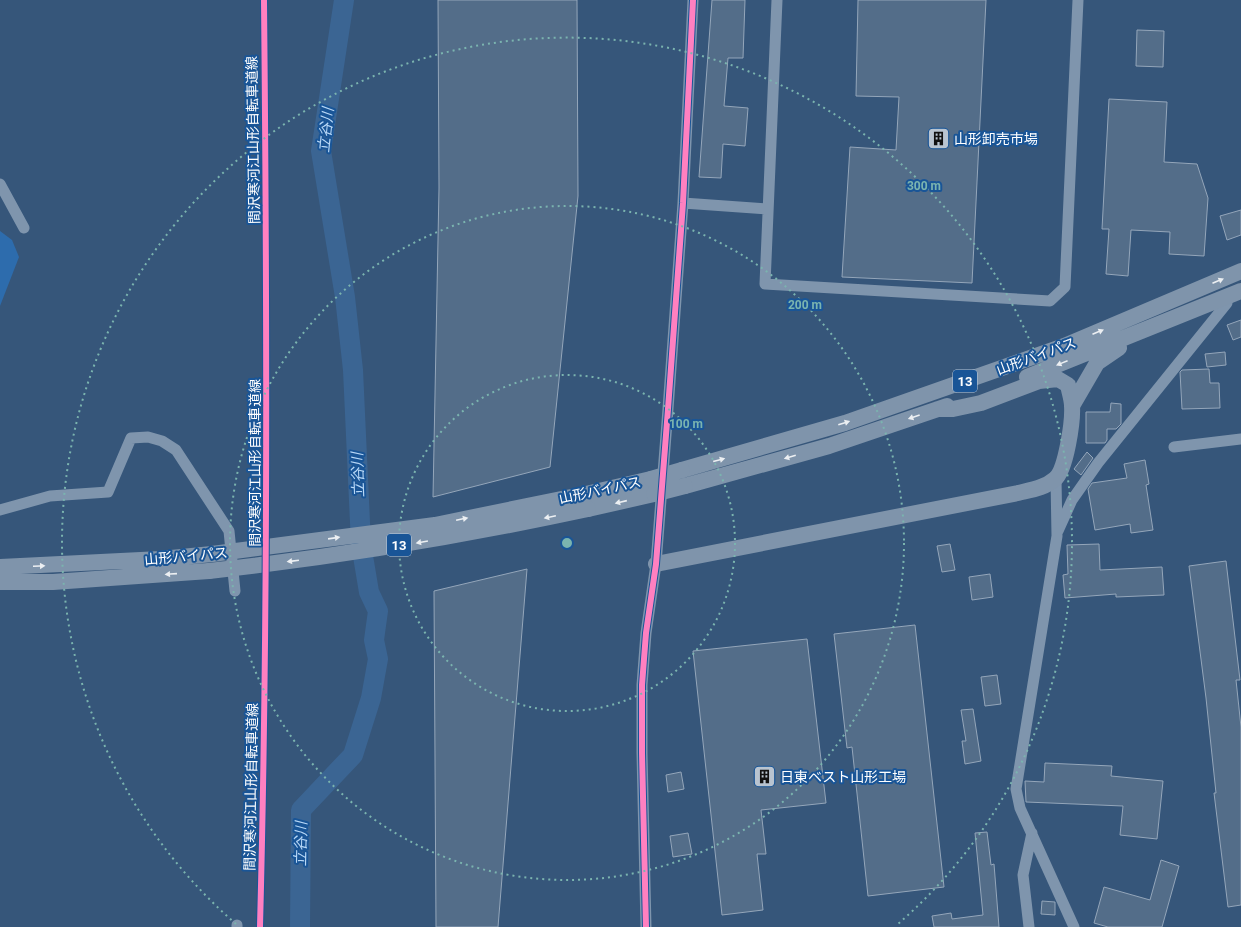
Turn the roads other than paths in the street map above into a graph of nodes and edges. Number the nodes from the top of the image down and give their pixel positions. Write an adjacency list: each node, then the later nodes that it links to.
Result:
1 (693, 0): 5 (street)
2 (777, 0): 6 (street)
3 (1078, 0): 6 (street)
4 (0, 184): 7 (street)
5 (683, 203): 6 (street); 19 (street)
6 (768, 209)
7 (24, 228)
8 (1241, 271): 16 (highway, 山形バイパス / 13, one-way to 8, bridge)
9 (1241, 291): 12 (highway, 山形バイパス / 13, one-way to 12)
10 (1234, 299): 11 (highway); 18 (street)
11 (1072, 406): 12 (highway); 15 (highway)
12 (938, 409): 16 (highway, 山形バイパス / 13, one-way to 16, bridge)
13 (1241, 439): 14 (street)
14 (1174, 447)
15 (1056, 479): 18 (street); 19 (highway)
16 (652, 487): 20 (highway, 山形バイパス / 13, one-way to 16, bridge); 21 (highway, 山形バイパス / 13, one-way to 21, bridge)
17 (0, 510): 22 (street)
18 (1057, 536): 23 (street)
19 (656, 564): 24 (street)
20 (0, 567)
21 (0, 582)
22 (235, 591)
23 (1032, 833): 25 (street); 26 (street)
24 (646, 927)
25 (1029, 927)
26 (1074, 927)

